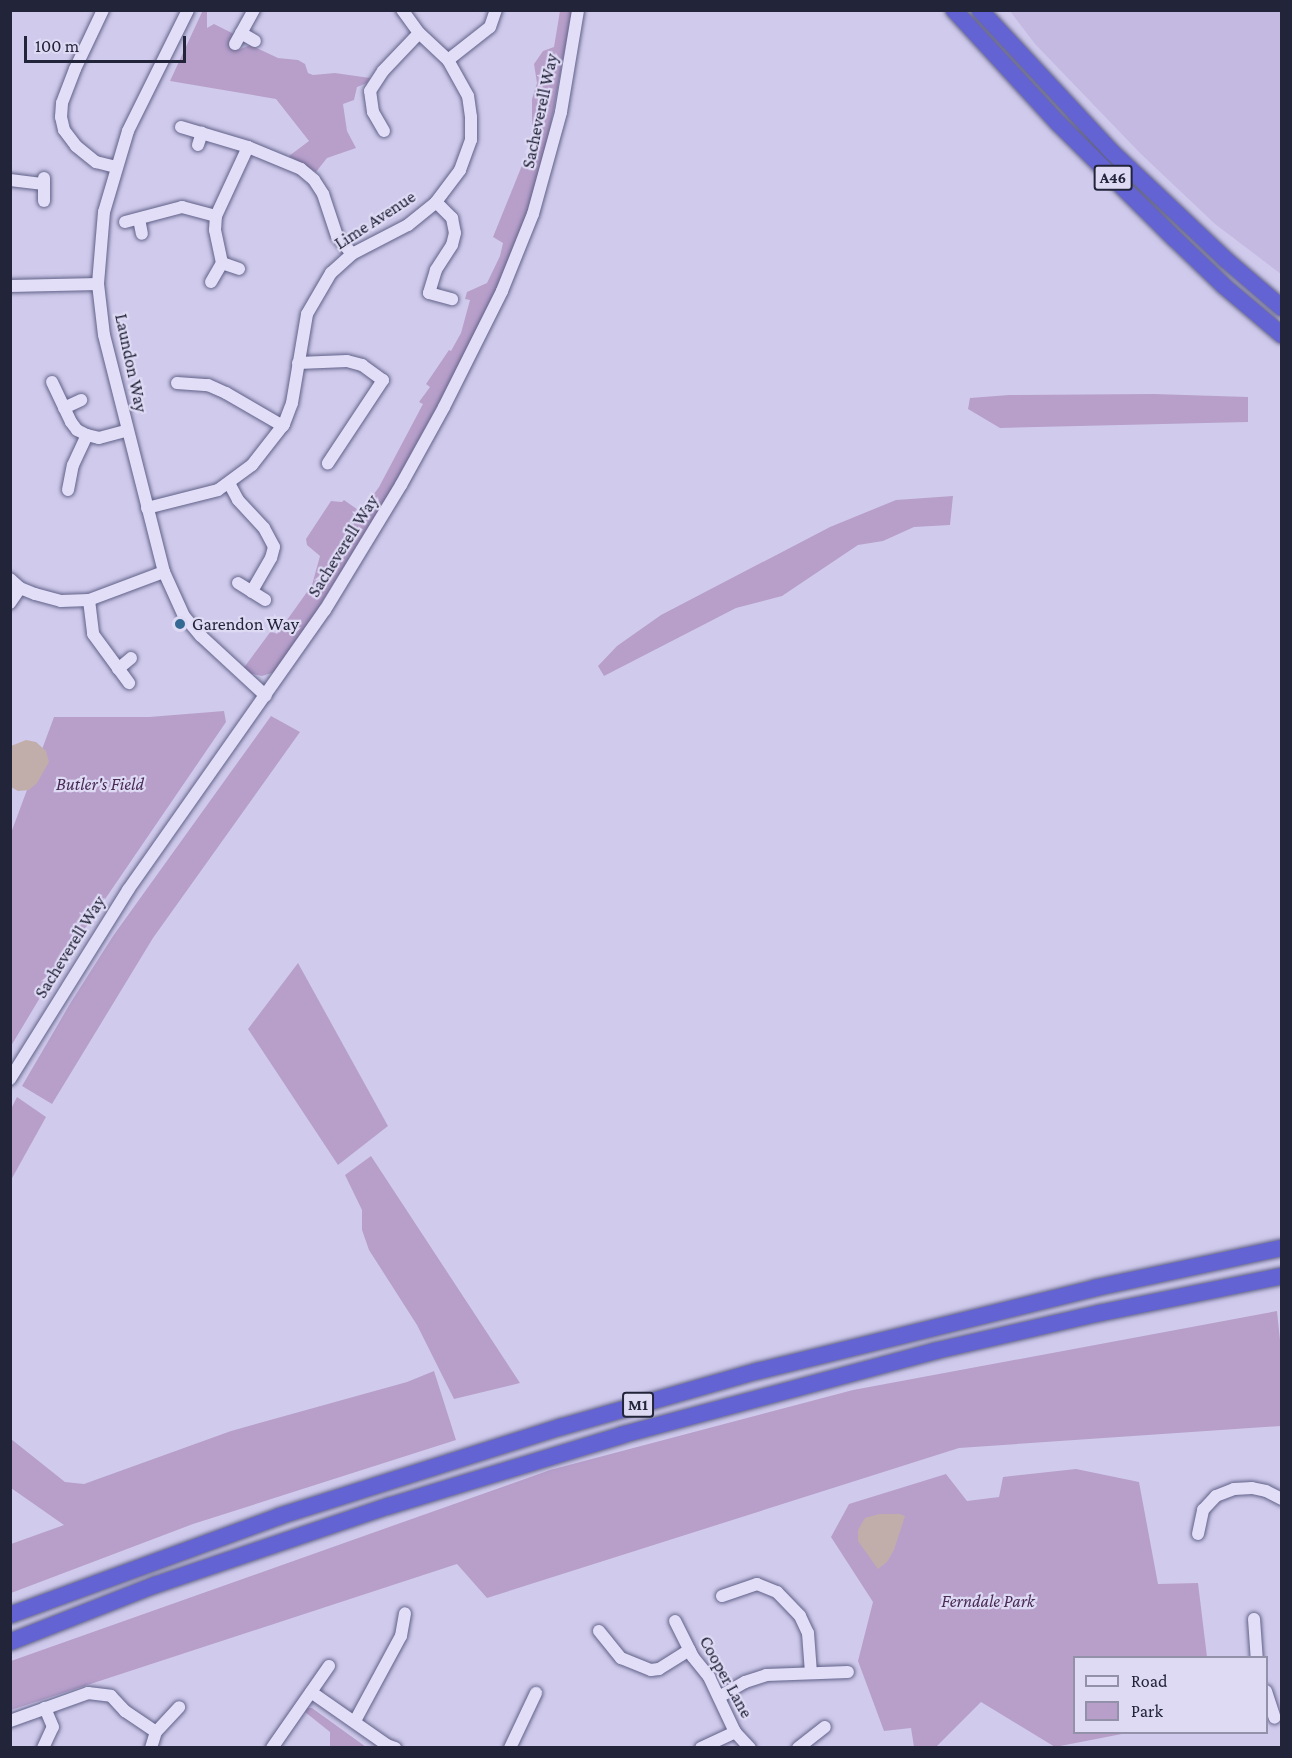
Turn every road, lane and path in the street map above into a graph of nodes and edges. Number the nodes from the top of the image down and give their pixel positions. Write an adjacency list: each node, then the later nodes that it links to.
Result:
1 (103, 10): 17 (street)
2 (188, 10): 17 (street, Laundon Way)
3 (254, 10): 10 (street)
4 (402, 10): 9 (street, Lime Avenue)
5 (496, 10): 11 (street)
6 (578, 10): 57 (street, Sacheverell Way)
7 (954, 10): 33 (highway, A46)
8 (980, 10): 32 (highway, A46)
9 (419, 33): 11 (street, Lime Avenue); 13 (street)
10 (255, 41)
11 (448, 60): 20 (street, Lime Avenue)
12 (181, 127): 14 (street)
13 (384, 130)
14 (202, 132): 15 (street); 16 (street)
15 (198, 145)
16 (248, 147): 21 (street); 25 (street)
17 (116, 168): 29 (street, Laundon Way)
18 (10, 180): 19 (street)
19 (44, 201)
20 (436, 202): 25 (street, Lime Avenue); 31 (street)
21 (216, 216): 22 (street); 26 (street)
22 (139, 219): 23 (street); 24 (street)
23 (125, 222)
24 (142, 234)
25 (352, 254): 34 (street, Lime Avenue)
26 (222, 263): 27 (street); 28 (street)
27 (239, 269)
28 (211, 282)
29 (98, 284): 30 (street); 40 (street, Laundon Way)
30 (10, 286)
31 (452, 299)
32 (1281, 308)
33 (1281, 335)
34 (298, 363): 39 (street, Lime Avenue); 42 (street)
35 (52, 382): 38 (street)
36 (177, 383): 39 (street)
37 (81, 400): 38 (street)
38 (64, 408): 41 (street)
39 (282, 426): 43 (street, Lime Avenue)
40 (126, 431): 41 (street); 45 (street, Laundon Way)
41 (87, 435): 44 (street)
42 (328, 463)
43 (229, 483): 45 (street, Lime Avenue); 50 (street)
44 (68, 490)
45 (147, 508): 46 (street, Laundon Way)
46 (164, 572): 51 (street); 57 (street, Laundon Way)
47 (10, 579): 49 (street)
48 (238, 583): 50 (street)
49 (20, 588): 51 (street); 53 (street)
50 (252, 592): 52 (street)
51 (89, 600): 55 (street)
52 (265, 600)
53 (10, 603)
54 (130, 658): 55 (street)
55 (118, 669): 56 (street)
56 (129, 682)
57 (266, 696): 58 (street, Sacheverell Way)
58 (10, 1079)
59 (1281, 1248): 65 (highway, M1)
60 (1281, 1276): 69 (highway, M1)
61 (1281, 1499): 62 (street)
62 (1198, 1534)
63 (722, 1596): 73 (street)
64 (405, 1613): 83 (street)
65 (10, 1615)
66 (1254, 1619): 71 (street)
67 (675, 1621): 70 (street, Cooper Lane)
68 (599, 1631): 70 (street)
69 (10, 1642)
70 (690, 1650): 77 (street, Cooper Lane)
71 (1257, 1656)
72 (329, 1666): 75 (street)
73 (811, 1672): 74 (street); 77 (street)
74 (848, 1672)
75 (311, 1692): 83 (street); 89 (street)
76 (536, 1693): 91 (street)
77 (720, 1697): 86 (street, Cooper Lane)
78 (1268, 1698): 81 (street)
79 (179, 1707): 85 (street)
80 (45, 1708): 82 (street); 85 (street); 87 (street)
81 (1274, 1718)
82 (10, 1721)
83 (355, 1721): 90 (street)
84 (825, 1727): 94 (street)
85 (156, 1732): 88 (street)
86 (735, 1732): 92 (street); 93 (street, Cooper Lane)
87 (43, 1748)
88 (151, 1748)
89 (272, 1748)
90 (395, 1748)
91 (510, 1748)
92 (700, 1748)
93 (750, 1748)
94 (798, 1748)

